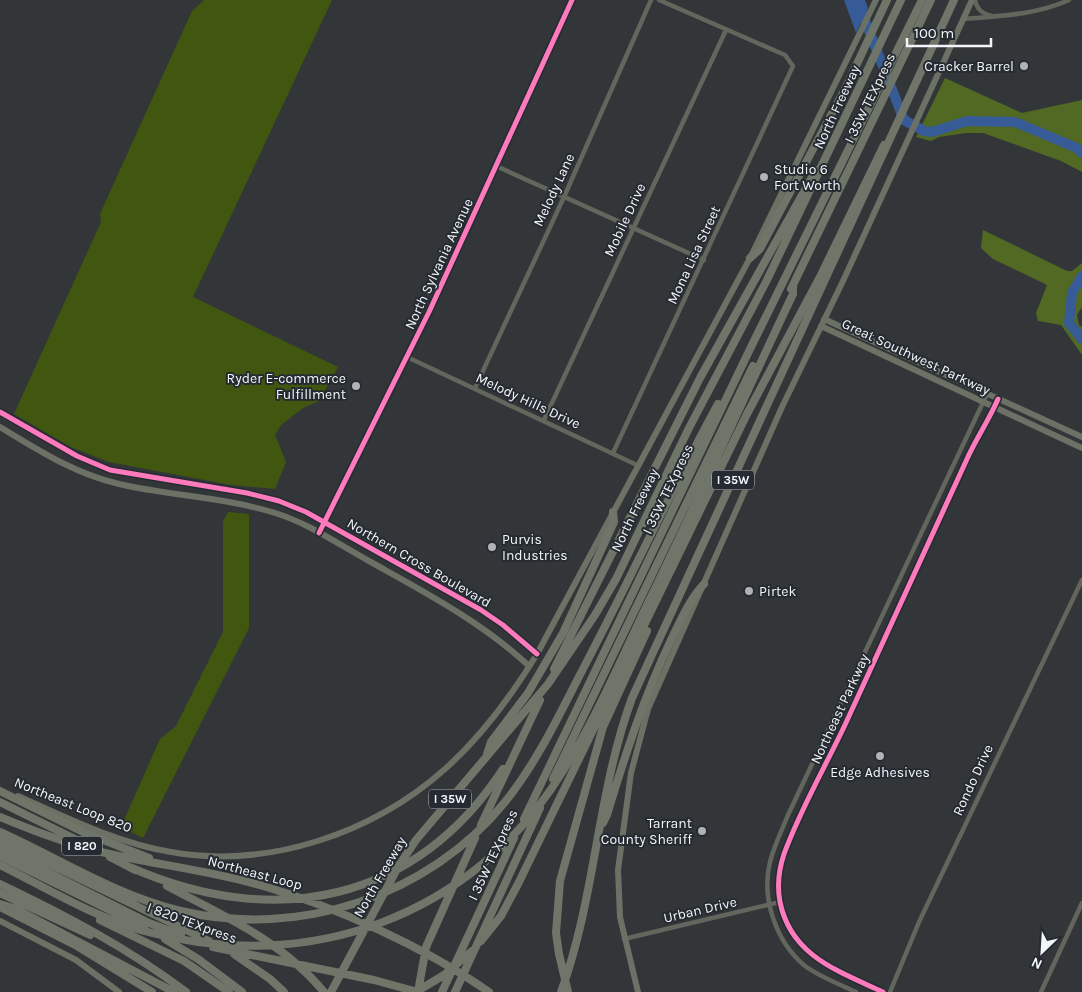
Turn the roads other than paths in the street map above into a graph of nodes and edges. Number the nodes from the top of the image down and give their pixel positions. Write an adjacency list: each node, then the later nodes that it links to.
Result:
1 (572, 0): 17 (main road, North Sylvania Avenue)
2 (651, 0): 18 (street, Melody Lane)
3 (659, 0): 14 (street)
4 (887, 0): 20 (highway)
5 (901, 0): 16 (highway, North Freeway / I 35W)
6 (922, 0): 26 (highway, I 35W TEXpress)
7 (931, 0): 22 (highway, I 35W TEXpress)
8 (954, 0): 15 (highway, I 35W)
9 (974, 0): 12 (street); 13 (main road)
10 (1069, 0): 12 (street)
11 (876, 1): 20 (main road, North Freeway)
12 (996, 16): 13 (street)
13 (963, 18): 23 (main road)
14 (726, 30): 19 (street, Mobile Drive); 21 (street, Mona Lisa Street)
15 (891, 139): 50 (highway); 63 (highway, I 35W)
16 (825, 162): 56 (highway); 57 (highway, North Freeway / I 35W)
17 (496, 166): 18 (street); 25 (main road, North Sylvania Avenue)
18 (564, 197): 19 (street); 27 (street, Melody Lane)
19 (633, 228): 21 (street); 33 (street, Mobile Drive)
20 (750, 258): 39 (main road, North Freeway)
21 (704, 260): 37 (street, Mona Lisa Street)
22 (793, 285): 68 (highway); 92 (highway, I 35W TEXpress)
23 (824, 318): 24 (main road); 28 (main road, Great Southwest Parkway)
24 (820, 326): 30 (main road, Great Southwest Parkway); 48 (main road)
25 (407, 357): 27 (street, Melody Hills Drive); 44 (main road, North Sylvania Avenue)
26 (733, 385): 64 (highway); 91 (highway, I 35W TEXpress)
27 (475, 388): 33 (street, Melody Hills Drive)
28 (987, 394): 29 (main road, Great Southwest Parkway); 30 (street, Northeast Parkway)
29 (998, 399): 31 (street, Northeast Parkway); 35 (main road, Great Southwest Parkway)
30 (983, 402): 31 (main road, Great Southwest Parkway); 41 (street, Northeast Parkway)
31 (994, 407): 36 (main road, Great Southwest Parkway); 42 (street, Northeast Parkway)
32 (0, 412): 38 (main road, Northern Cross Boulevard)
33 (544, 420): 37 (street, Melody Hills Drive)
34 (0, 428): 40 (main road, Northern Cross Boulevard)
35 (1082, 437)
36 (1082, 448)
37 (614, 453): 39 (street, Melody Hills Drive)
38 (77, 456): 40 (main road); 44 (main road, Northern Cross Boulevard)
39 (639, 466): 43 (main road, North Freeway)
40 (73, 468): 45 (main road, Northern Cross Boulevard)
41 (938, 495): 42 (street); 53 (street, Northeast Parkway)
42 (949, 499): 54 (street, Northeast Parkway)
43 (613, 512): 51 (main road, North Freeway); 57 (highway)
44 (324, 522): 45 (main road, North Sylvania Avenue); 46 (main road, Northern Cross Boulevard)
45 (319, 533): 49 (main road, Northern Cross Boulevard)
46 (423, 578): 49 (main road); 51 (main road, Northern Cross Boulevard)
47 (1082, 580): 99 (street, Rondo Drive)
48 (704, 584): 63 (highway); 80 (main road)
49 (416, 588): 52 (main road, Northern Cross Boulevard)
50 (659, 598): 90 (highway); 95 (highway)
51 (536, 654): 52 (main road, North Freeway)
52 (529, 666): 55 (main road, North Freeway)
53 (857, 672): 54 (street); 58 (street, Northeast Parkway)
54 (867, 678): 59 (street, Northeast Parkway)
55 (486, 726): 60 (main road, Northeast Loop 820)
56 (519, 743): 70 (highway); 90 (highway)
57 (485, 758): 89 (highway, North Freeway / I 35W)
58 (810, 772): 59 (street); 77 (street, Northeast Parkway)
59 (821, 776): 74 (street, Northeast Parkway)
60 (0, 790): 69 (highway)
61 (0, 802): 70 (highway)
62 (0, 818): 69 (highway, Northeast Loop / I 820)
63 (600, 826): 94 (highway, I 35W)
64 (0, 832)
65 (0, 840): 87 (highway)
66 (0, 848): 90 (highway, I 820 TEXpress)
67 (0, 856): 86 (highway, I 820 TEXpress)
68 (0, 864)
69 (168, 865): 93 (highway, Northeast Loop / I 820)
70 (132, 868): 88 (highway)
71 (0, 870): 85 (highway)
72 (0, 884): 79 (highway)
73 (0, 893): 79 (highway)
74 (780, 902): 77 (street, Urban Drive); 98 (street, Northeast Parkway)
75 (1082, 903): 100 (street)
76 (0, 905): 82 (highway); 83 (highway)
77 (770, 905): 80 (street, Urban Drive); 97 (street, Northeast Parkway)
78 (0, 921): 81 (main road)
79 (104, 938): 84 (highway)
80 (624, 939): 96 (main road)
81 (119, 992)
82 (152, 992)
83 (174, 992)
84 (186, 992)
85 (229, 992)
86 (242, 992)
87 (284, 992)
88 (324, 992)
89 (331, 992)
90 (417, 992)
91 (442, 992)
92 (455, 992)
93 (489, 992)
94 (561, 992)
95 (568, 992)
96 (638, 992)
97 (856, 992)
98 (883, 992)
99 (890, 992)
100 (1041, 992)

